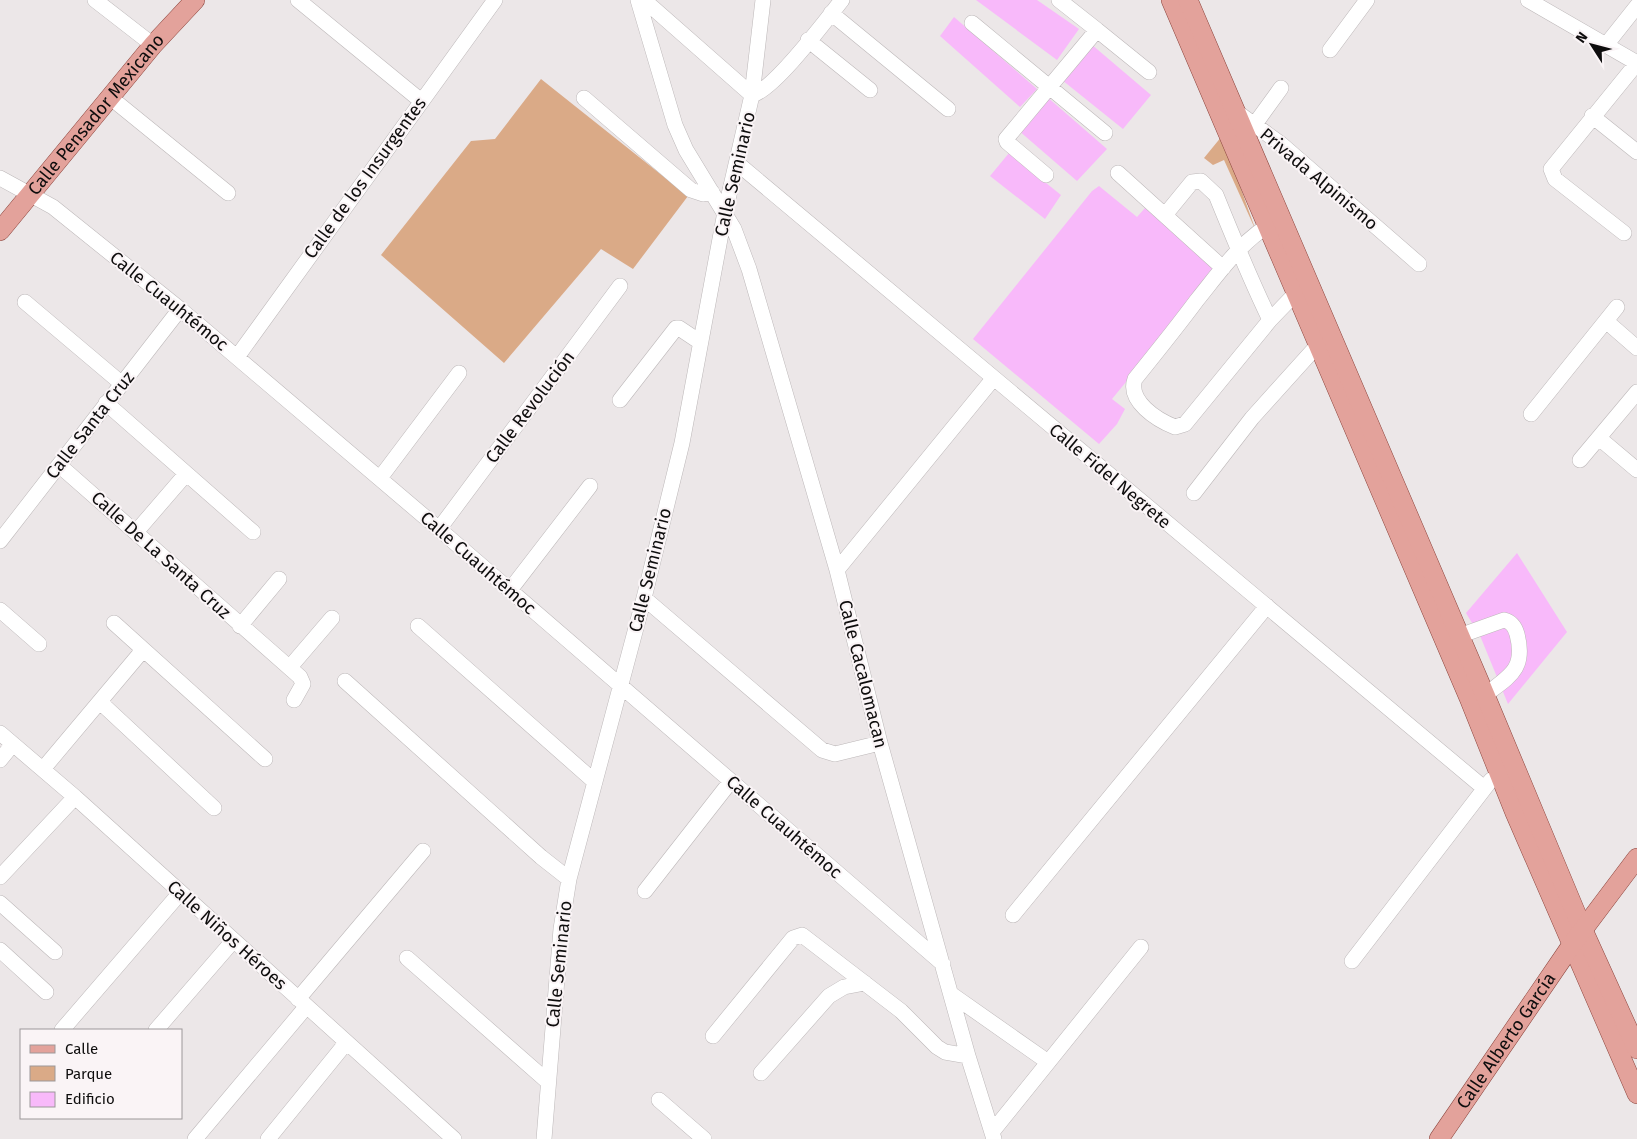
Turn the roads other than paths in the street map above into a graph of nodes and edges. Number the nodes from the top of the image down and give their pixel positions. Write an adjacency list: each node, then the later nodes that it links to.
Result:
1 (95, 0): 19 (street)
2 (195, 0): 19 (main road, Calle Pensador Mexicano)
3 (298, 0): 30 (street)
4 (495, 0): 30 (street, Calle de los Insurgentes)
5 (638, 0): 42 (street, Calle Cacalomacan)
6 (644, 0): 27 (street)
7 (762, 0): 27 (street, Calle Seminario)
8 (842, 0): 15 (street)
9 (1059, 0): 17 (street)
10 (1171, 0): 31 (main road)
11 (1188, 0): 33 (main road)
12 (1367, 0): 21 (street)
13 (1528, 0): 20 (street)
14 (1637, 6): 20 (street)
15 (831, 13): 18 (street); 32 (street)
16 (972, 23): 24 (street)
17 (1097, 30): 23 (street); 24 (street)
18 (808, 40): 26 (street); 27 (street)
19 (153, 45): 28 (main road, Calle Pensador Mexicano)
20 (1606, 45): 22 (street)
21 (1330, 50)
22 (1637, 63): 34 (street)
23 (1149, 72)
24 (1050, 86): 36 (street); 40 (street)
25 (1281, 88): 35 (street)
26 (870, 90)
27 (752, 95): 38 (street, Calle Seminario)
28 (111, 98): 43 (street); 44 (main road, Calle Pensador Mexicano)
29 (584, 98): 42 (street)
30 (420, 100): 63 (street, Calle de los Insurgentes)
31 (1214, 102): 33 (street, Privada Alpinismo); 47 (main road)
32 (948, 109)
33 (1233, 109): 35 (street, Privada Alpinismo); 47 (main road)
34 (1592, 116): 37 (street); 49 (street)
35 (1255, 124): 51 (street, Privada Alpinismo)
36 (1105, 133)
37 (1637, 152)
38 (738, 163): 45 (street, Calle Seminario); 65 (street, Calle Fidel Negrete)
39 (1118, 173): 46 (street)
40 (1046, 175)
41 (0, 178): 44 (street, Calle Cuauhtémoc)
42 (712, 192): 45 (street, Calle Cacalomacan)
43 (228, 193)
44 (30, 194): 48 (main road, Calle Pensador Mexicano); 57 (street, Calle Cuauhtémoc)
45 (725, 212): 61 (street, Calle Seminario); 83 (street, Calle Cacalomacan)
46 (1165, 215): 50 (street); 52 (street)
47 (1273, 222): 50 (street); 54 (main road)
48 (0, 231)
49 (1624, 233)
50 (1239, 251): 52 (street); 58 (street)
51 (1419, 264)
52 (1223, 268): 58 (street)
53 (620, 286): 79 (street, Calle Revolución)
54 (1302, 290): 58 (street); 60 (main road)
55 (25, 302): 66 (street)
56 (1617, 307): 59 (street)
57 (180, 309): 63 (street, Calle Cuauhtémoc); 66 (street, Calle Santa Cruz)
58 (1270, 320)
59 (1606, 321): 62 (street); 70 (street)
60 (1323, 339): 78 (street); 93 (main road); 107 (main road)
61 (700, 342): 68 (street); 86 (street, Calle Seminario)
62 (1637, 348)
63 (238, 357): 76 (street, Calle Cuauhtémoc)
64 (459, 373): 76 (street)
65 (992, 378): 83 (street); 87 (street, Calle Fidel Negrete)
66 (121, 383): 69 (street, Calle Santa Cruz)
67 (1637, 392): 71 (street)
68 (620, 400)
69 (106, 403): 73 (street, Calle Santa Cruz); 75 (street)
70 (1531, 414)
71 (1599, 438): 72 (street); 74 (street)
72 (1580, 460)
73 (59, 465): 80 (street, Calle De La Santa Cruz); 82 (street, Calle Santa Cruz)
74 (1637, 470)
75 (186, 474): 80 (street); 81 (street)
76 (380, 478): 79 (street, Calle Cuauhtémoc)
77 (590, 486): 85 (street)
78 (1194, 493)
79 (439, 529): 85 (street, Calle Cuauhtémoc)
80 (136, 532): 91 (street, Calle De La Santa Cruz)
81 (252, 532)
82 (0, 541)
83 (837, 570): 103 (street, Calle Cacalomacan)
84 (280, 579): 91 (street, Calle De La Santa Cruz)
85 (510, 590): 98 (street, Calle Cuauhtémoc)
86 (644, 598): 98 (street, Calle Seminario); 103 (street)
87 (1267, 606): 111 (street, Calle Fidel Negrete); 121 (street)
88 (0, 610): 94 (street)
89 (332, 618): 96 (street)
90 (114, 623): 95 (street)
91 (240, 626): 96 (street)
92 (418, 626): 110 (street)
93 (1459, 636): 99 (main road); 99 (street)
94 (39, 644)
95 (143, 650): 101 (street); 105 (street)
96 (290, 667): 100 (street)
97 (345, 681): 117 (street)
98 (620, 687): 109 (street, Calle Cuauhtémoc); 110 (street, Calle Seminario)
99 (1485, 695): 107 (main road)
100 (294, 700)
101 (100, 702): 108 (street); 113 (street)
102 (0, 733): 104 (street, Calle Niños Héroes)
103 (880, 743): 129 (street, Calle Cacalomacan)
104 (13, 744): 106 (street); 108 (street, Calle Niños Héroes)
105 (265, 759)
106 (0, 760)
107 (1505, 766): 111 (street); 122 (main road)
108 (43, 770): 112 (street, Calle Niños Héroes)
109 (730, 781): 118 (street); 129 (street, Calle Cuauhtémoc)
110 (595, 782): 117 (street, Calle Seminario)
111 (1484, 788): 128 (street)
112 (75, 797): 116 (street); 119 (street, Calle Niños Héroes)
113 (214, 808)
114 (423, 850): 133 (street)
115 (1637, 858): 122 (main road, Calle Alberto García)
116 (0, 877)
117 (570, 879): 142 (street, Calle Seminario)
118 (645, 891)
119 (180, 893): 123 (street, Calle Niños Héroes); 134 (street)
120 (0, 903): 126 (street)
121 (1013, 915)
122 (1578, 937): 138 (main road); 143 (main road); 151 (main road, Calle Alberto García)
123 (233, 941): 133 (street, Calle Niños Héroes); 135 (street)
124 (1141, 947): 140 (street)
125 (0, 950): 131 (street)
126 (56, 952)
127 (407, 958): 142 (street)
128 (1352, 961)
129 (943, 964): 132 (street, Calle Cacalomacan)
130 (866, 983): 136 (street); 139 (street); 141 (street)
131 (46, 992)
132 (951, 994): 139 (street, Calle Cacalomacan); 140 (street)
133 (302, 1003): 137 (street, Calle Niños Héroes); 146 (street)
134 (63, 1029)
135 (157, 1029)
136 (713, 1036)
137 (346, 1043): 147 (street); 148 (street, Calle Niños Héroes)
138 (1637, 1049)
139 (968, 1056): 145 (street, Calle Cacalomacan)
140 (1048, 1062): 145 (street)
141 (761, 1073)
142 (547, 1081): 149 (street, Calle Seminario)
143 (1637, 1094)
144 (659, 1100): 150 (street)
145 (992, 1136)
146 (195, 1139)
147 (268, 1139)
148 (454, 1139)
149 (544, 1139)
150 (704, 1139)
151 (1440, 1139)

